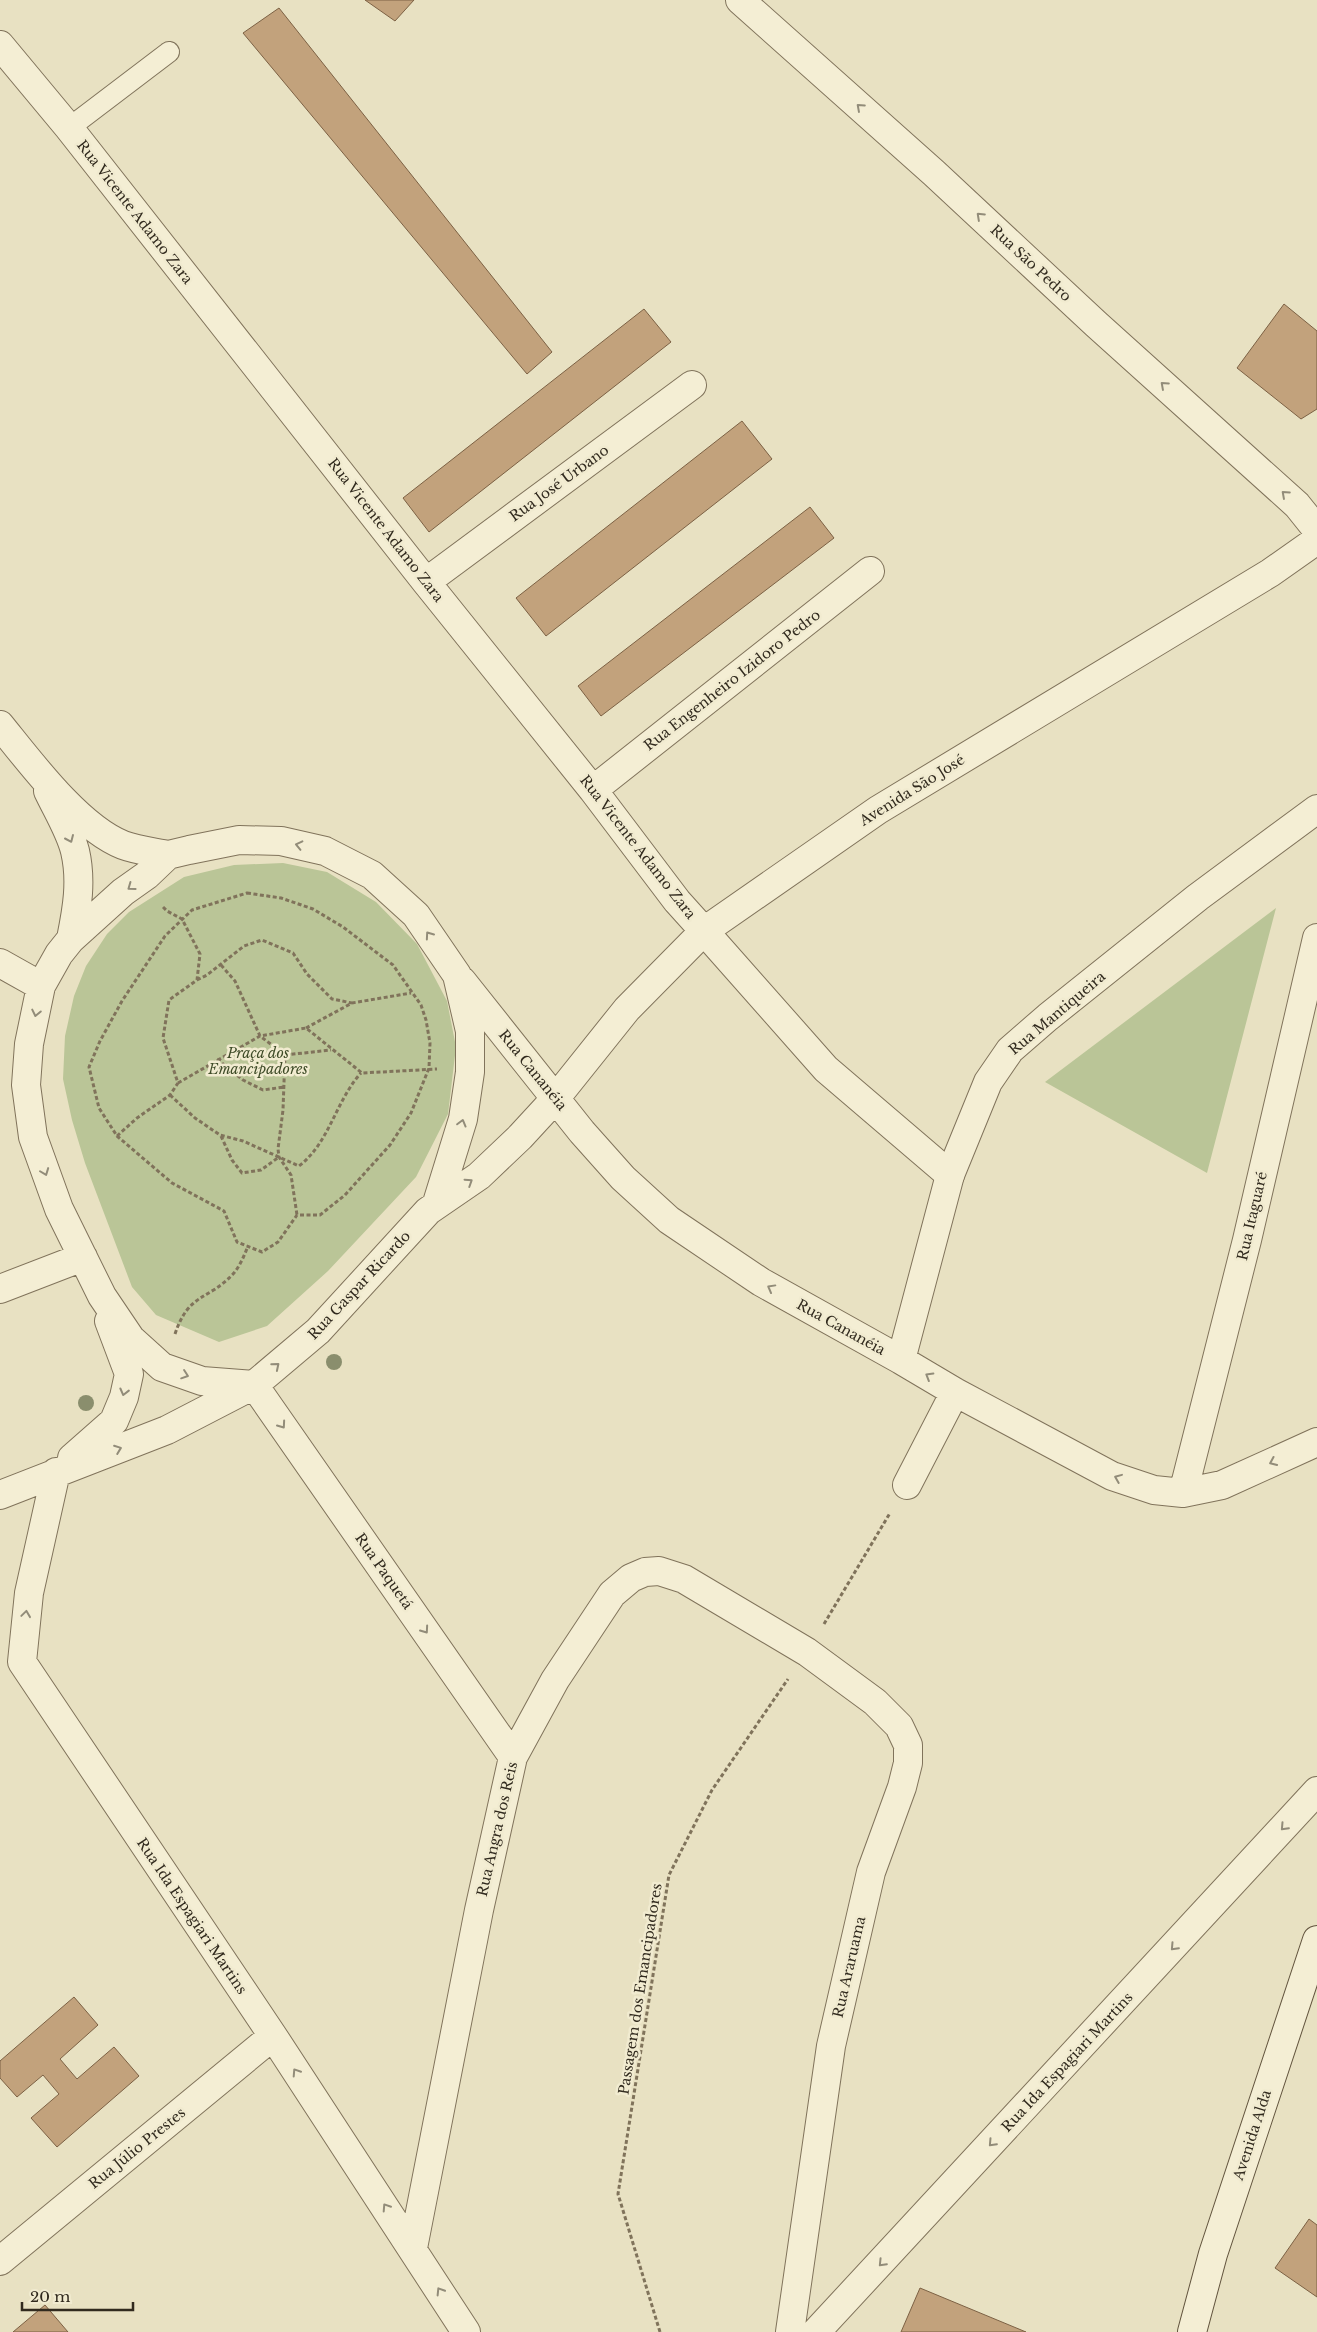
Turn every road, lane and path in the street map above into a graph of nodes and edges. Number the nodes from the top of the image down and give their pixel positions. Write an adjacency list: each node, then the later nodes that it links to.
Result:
1 (740, 0): 6 (street, Rua São Pedro, one-way to 1)
2 (0, 45): 4 (street, Rua Vicente Adamo Zara)
3 (168, 52): 4 (lane)
4 (69, 128): 9 (street, Rua Vicente Adamo Zara)
5 (692, 385): 9 (street, Rua José Urbano)
6 (1317, 530)
7 (1317, 540): 17 (street, Avenida São José)
8 (870, 571): 12 (street, Rua Engenheiro Izidoro Pedro)
9 (426, 582): 12 (street, Rua Vicente Adamo Zara)
10 (0, 725): 11 (street)
11 (43, 778): 14 (street); 18 (street, one-way to 18)
12 (594, 790): 17 (street, Rua Vicente Adamo Zara)
13 (1317, 809): 41 (street, Rua Mantiqueira)
14 (168, 855): 18 (street, one-way to 18); 22 (street, Rua Cananéia, one-way to 14)
15 (167, 911): 16 (path)
16 (182, 919): 23 (path); 25 (path); 39 (path)
17 (704, 931): 37 (street, Avenida São José); 41 (street, Rua Vicente Adamo Zara)
18 (71, 938): 24 (street)
19 (1317, 938): 55 (street, Rua Itaguaré)
20 (0, 963): 24 (street)
21 (221, 964): 23 (path); 26 (path); 28 (path)
22 (457, 975): 37 (street, Rua Cananéia); 42 (street, one-way to 22)
23 (196, 980): 34 (path)
24 (41, 986): 45 (street, one-way to 45)
25 (411, 992): 26 (path); 43 (path)
26 (352, 1003): 27 (path)
27 (306, 1028): 28 (path); 29 (path)
28 (260, 1036): 30 (path); 31 (path)
29 (331, 1050): 30 (path); 33 (path)
30 (285, 1055): 35 (path)
31 (217, 1059): 34 (path); 35 (path)
32 (404, 1071): 33 (path)
33 (362, 1073): 40 (path)
34 (178, 1083): 36 (path)
35 (284, 1088): 40 (path)
36 (170, 1095): 38 (path); 39 (path)
37 (555, 1099): 42 (street, Rua Gaspar Ricardo, one-way to 37); 48 (street, Rua Cananéia, one-way to 37)
38 (220, 1135): 40 (path); 40 (path)
39 (117, 1136): 44 (path)
40 (279, 1157): 43 (path)
41 (950, 1175): 48 (street, Rua Mantiqueira)
42 (437, 1203): 50 (street, Rua Gaspar Ricardo, one-way to 42)
43 (296, 1215): 44 (path)
44 (248, 1246): 49 (path)
45 (84, 1257): 46 (street); 47 (street)
46 (6, 1281)
47 (102, 1296): 49 (street); 53 (street, Rua Gaspar Ricardo, one-way to 53)
48 (901, 1360): 51 (street, Rua Cananéia, one-way to 48)
49 (162, 1367): 50 (street, one-way to 50)
50 (254, 1385): 53 (street, Rua Gaspar Ricardo, one-way to 50); 59 (street, Rua Paquetá, one-way to 59)
51 (955, 1392): 54 (street); 55 (street, Rua Cananéia, one-way to 51)
52 (1317, 1442): 55 (street, Rua Cananéia, one-way to 55)
53 (56, 1472): 56 (street, Rua Gaspar Ricardo); 58 (street, Rua Ida Espagiari Martins, one-way to 53)
54 (908, 1485): 57 (path, Passagem dos Emancipadores)
55 (1183, 1493)
56 (0, 1495)
57 (807, 1652): 59 (street, Rua Angra dos Reis); 66 (path, Passagem dos Emancipadores); 67 (street, Rua Araruama)
58 (11, 1660): 62 (street, Rua Ida Espagiari Martins)
59 (513, 1757): 63 (street, Rua Angra dos Reis)
60 (1317, 1791): 68 (street, Rua Ida Espagiari Martins, one-way to 68)
61 (1315, 1955): 69 (street, Avenida Alda)
62 (273, 2036): 63 (street, Rua Ida Espagiari Martins, one-way to 62); 64 (street, Rua Júlio Prestes)
63 (413, 2248): 65 (street, Rua Ida Espagiari Martins, one-way to 63)
64 (0, 2261)
65 (466, 2332)
66 (660, 2332)
67 (790, 2332)
68 (816, 2332)
69 (1192, 2332)

